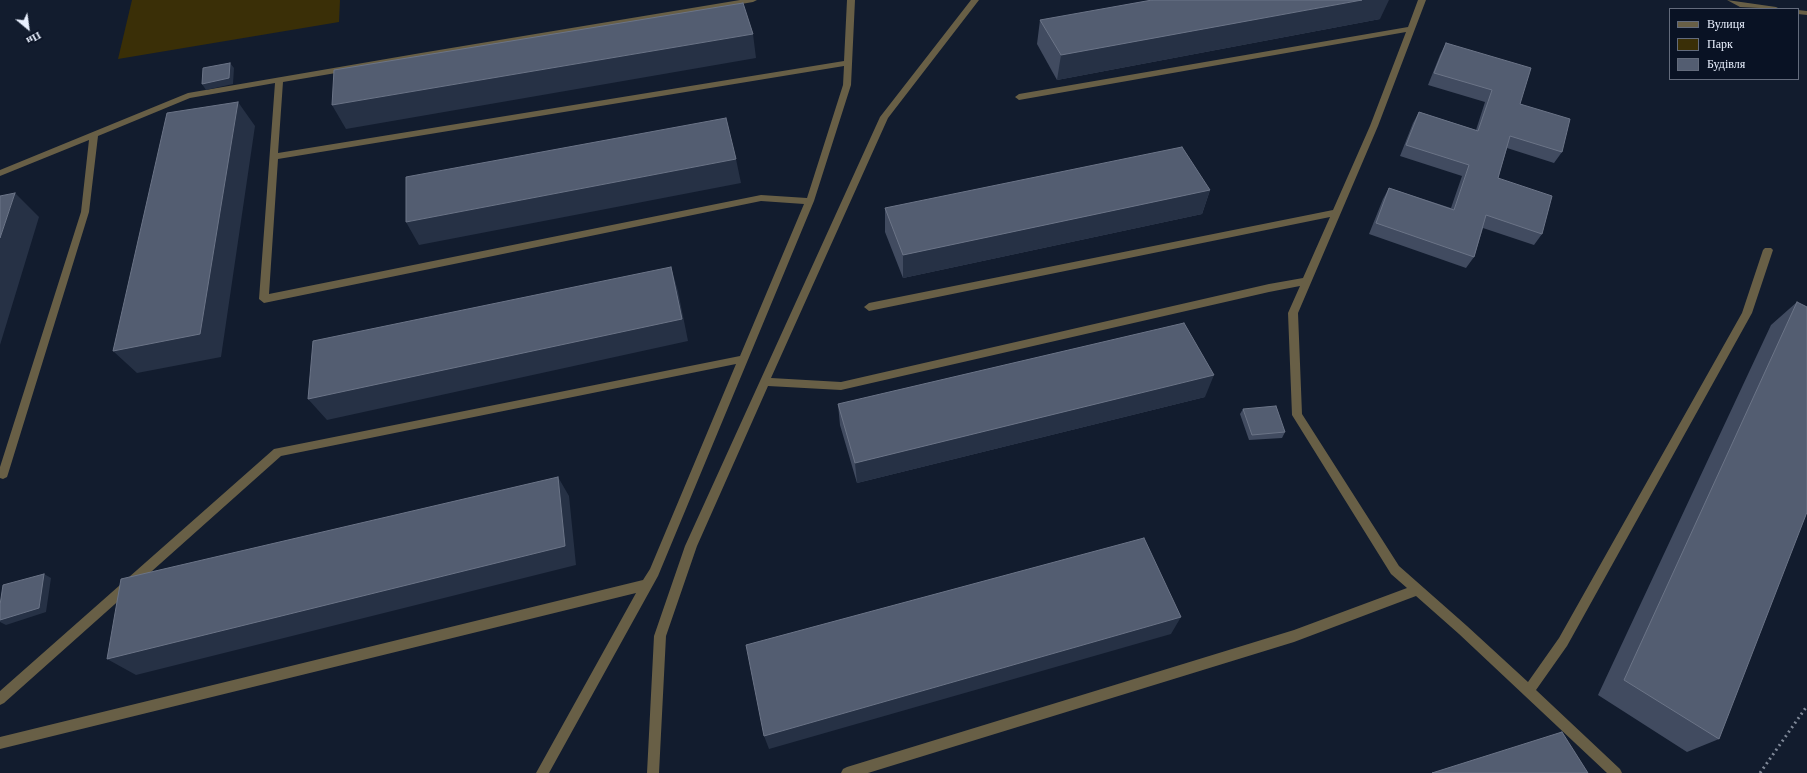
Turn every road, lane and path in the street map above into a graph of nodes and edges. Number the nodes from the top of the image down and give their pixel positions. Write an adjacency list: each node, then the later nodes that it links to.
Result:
1 (753, 0): 9 (street)
2 (851, 0): 8 (street)
3 (975, 0): 20 (street)
4 (1422, 0): 7 (street)
5 (1731, 0): 6 (street)
6 (1767, 8)
7 (1411, 29): 10 (street); 15 (street)
8 (848, 63): 12 (street); 14 (street)
9 (279, 80): 11 (street); 12 (street)
10 (1019, 97)
11 (94, 134): 13 (street); 21 (street)
12 (274, 157): 14 (street)
13 (0, 173)
14 (810, 201): 19 (street)
15 (1336, 213): 17 (street); 18 (street)
16 (1768, 250): 24 (street)
17 (1307, 281): 20 (street); 23 (street)
18 (869, 307)
19 (743, 359): 22 (street); 25 (street)
20 (765, 382): 29 (street)
21 (3, 474)
22 (646, 585): 27 (street); 28 (street)
23 (1418, 590): 24 (street); 30 (street)
24 (1528, 692): 31 (street)
25 (0, 699)
26 (1807, 706): 32 (path)
27 (0, 743)
28 (542, 773)
29 (653, 773)
30 (848, 773)
31 (1616, 773)
32 (1760, 773)

